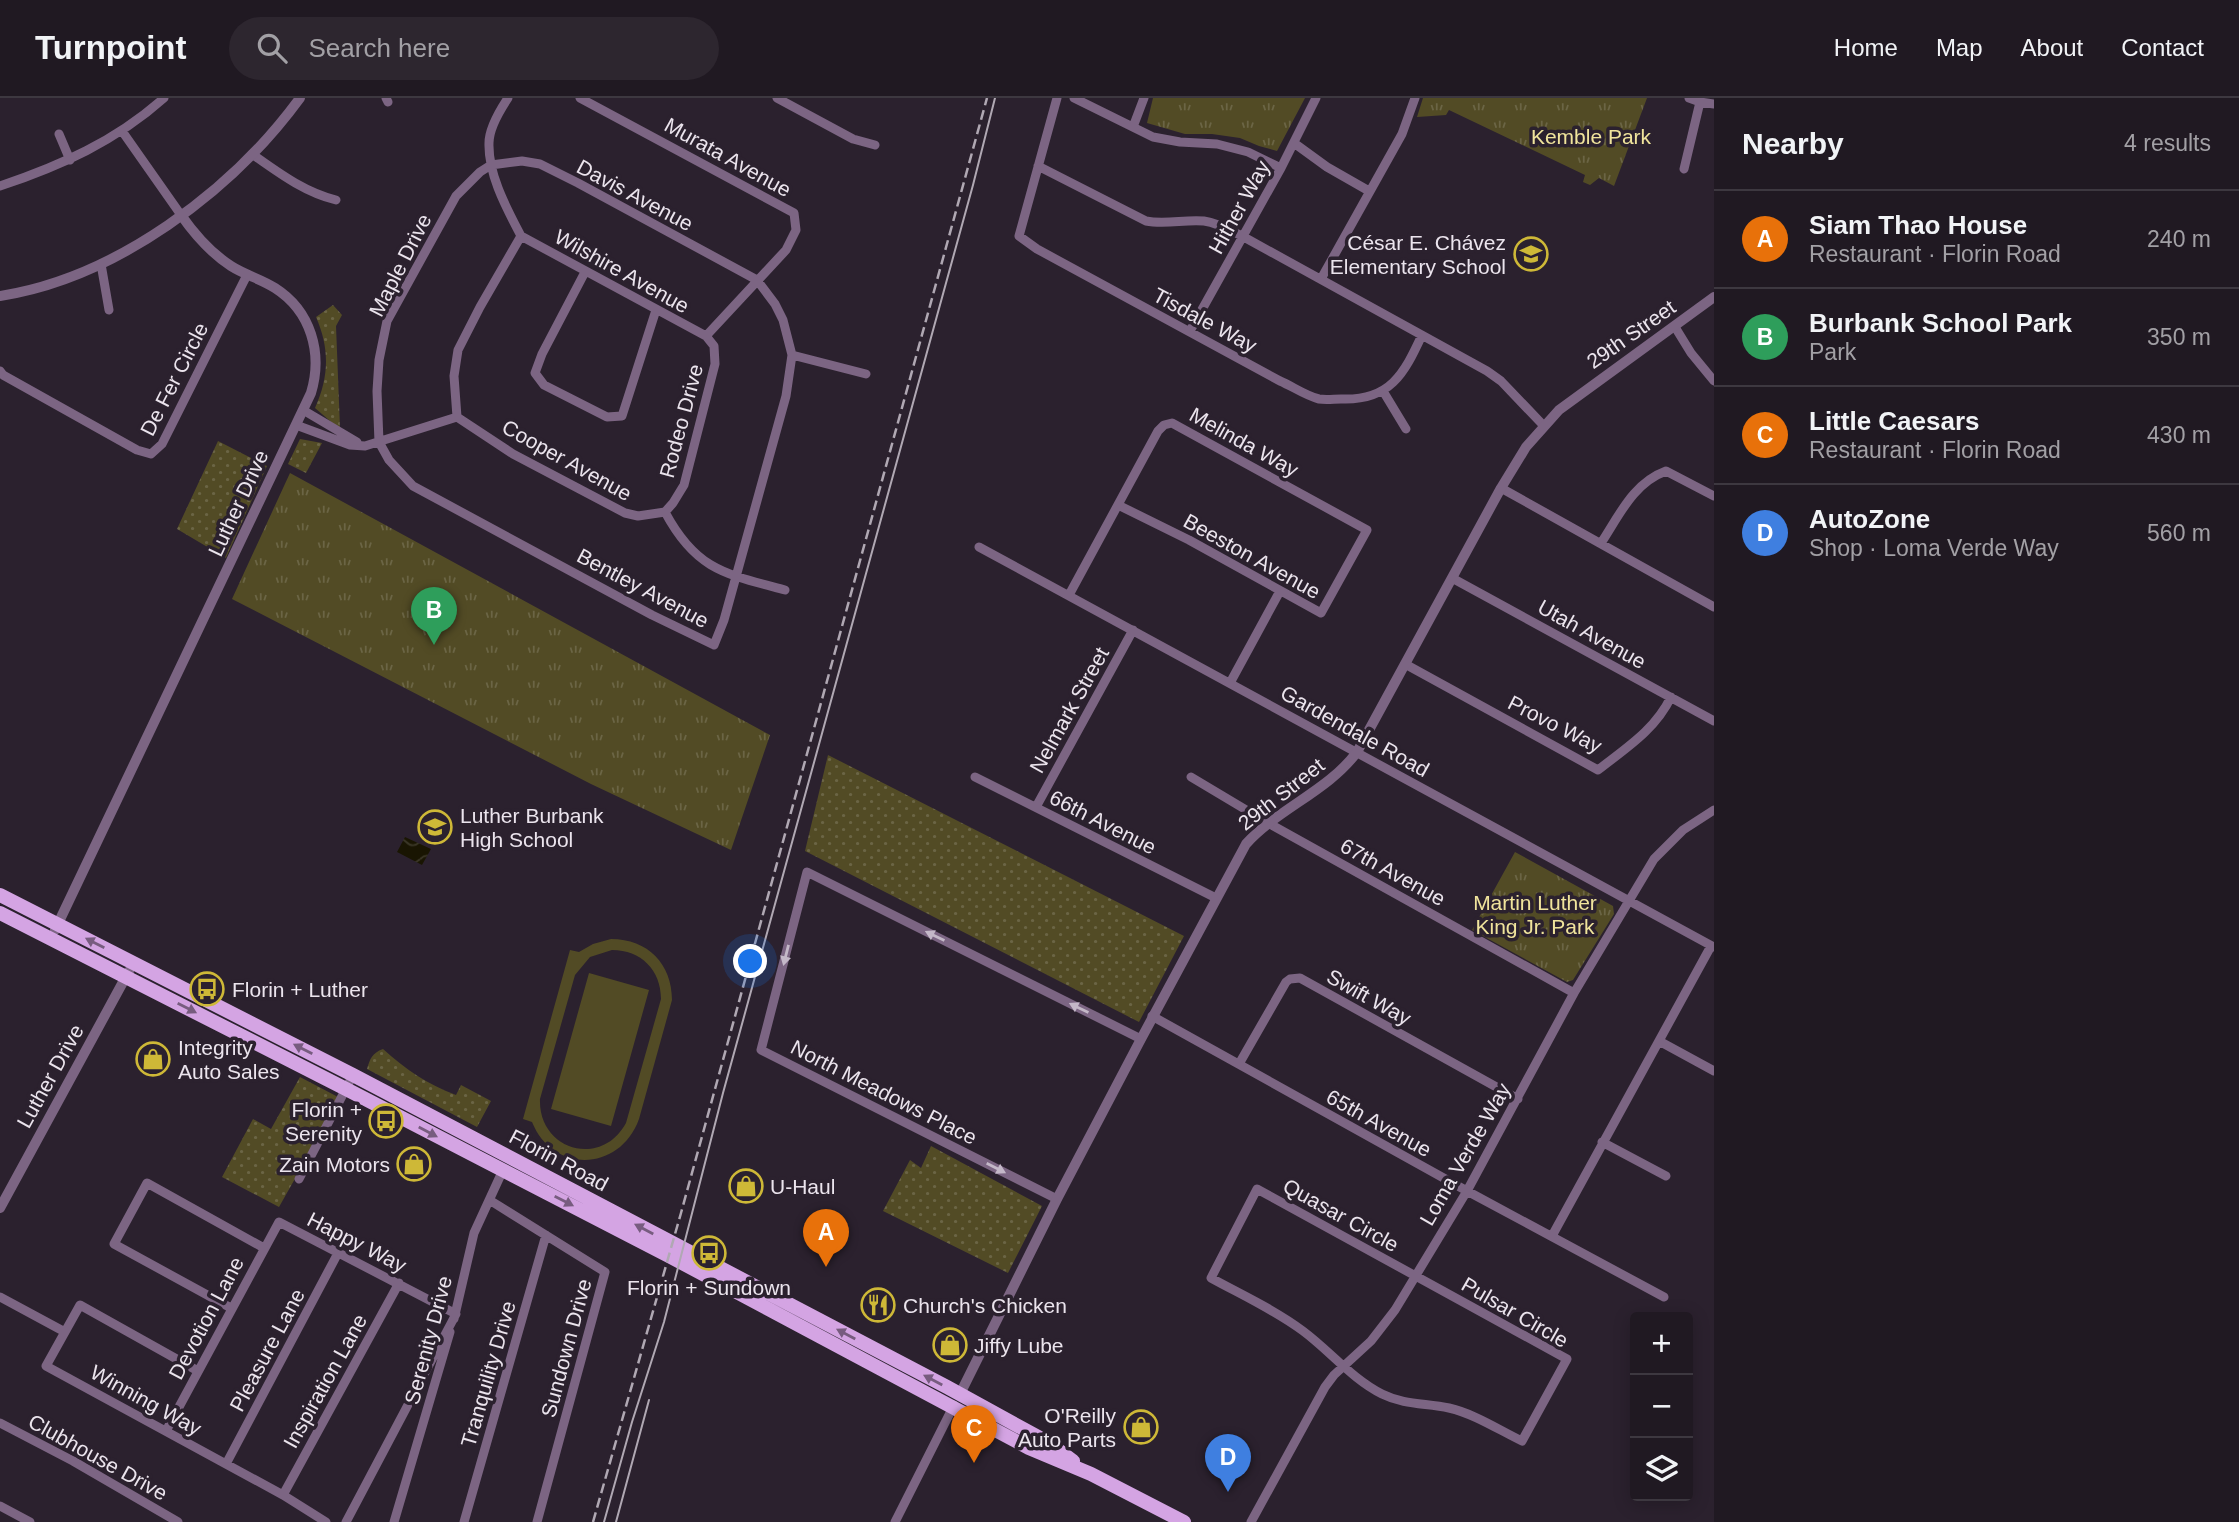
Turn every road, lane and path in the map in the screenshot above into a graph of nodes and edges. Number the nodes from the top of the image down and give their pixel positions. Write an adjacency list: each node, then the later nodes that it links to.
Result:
1 (164, 98): 15 (street)
2 (300, 98): 19 (street)
3 (508, 98): 21 (street)
4 (580, 98): 35 (street, Murata Avenue)
5 (777, 98): 18 (street)
6 (1057, 98): 22 (street)
7 (1074, 98): 14 (street)
8 (1144, 98): 14 (street)
9 (1316, 98): 17 (street, Hither Way)
10 (1415, 98): 26 (street)
11 (1689, 98): 12 (street)
12 (1700, 102): 13 (street); 24 (street)
13 (1714, 104)
14 (1133, 128): 23 (street)
15 (122, 131): 20 (street); 28 (street, Luther Drive)
16 (59, 134): 20 (street)
17 (1294, 143): 23 (street, Hither Way); 26 (street)
18 (876, 145)
19 (252, 154): 27 (street); 28 (street)
20 (70, 160): 25 (street)
21 (491, 165): 29 (street); 35 (street, Davis Avenue); 54 (street, Maple Drive)
22 (1038, 166): 30 (street); 41 (street, Tisdale Way)
23 (1281, 168): 30 (street, Hither Way)
24 (1684, 169)
25 (0, 187)
26 (1369, 191): 34 (street)
27 (336, 200)
28 (181, 215): 31 (street); 33 (street, Luther Drive)
29 (521, 236): 32 (street, Wilshire Avenue); 50 (street)
30 (1242, 236): 34 (street); 41 (street, Hither Way)
31 (101, 264): 36 (street); 38 (street)
32 (585, 272): 39 (street, Wilshire Avenue); 39 (street)
33 (247, 275): 45 (street, De Fer Circle); 49 (street, Luther Drive)
34 (1321, 279): 42 (street)
35 (757, 280): 43 (street, Murata Avenue); 44 (street, Bentley Avenue)
36 (0, 296)
37 (1714, 297): 40 (street, 29th Street)
38 (109, 310)
39 (656, 310): 43 (street, Wilshire Avenue)
40 (1675, 327): 47 (street); 52 (street, 29th Street)
41 (1190, 331): 48 (street, Tisdale Way)
42 (1422, 335): 48 (street, Tisdale Way); 52 (street)
43 (706, 336): 59 (street, Rodeo Drive)
44 (792, 355): 46 (street); 63 (street, Bentley Avenue)
45 (0, 371)
46 (866, 374)
47 (1714, 380)
48 (1383, 391): 53 (street)
49 (303, 410): 51 (street, Luther Drive); 55 (street)
50 (457, 417): 54 (street); 59 (street, Cooper Avenue)
51 (296, 425): 55 (street); 84 (street, Luther Drive)
52 (1544, 426): 56 (street, 29th Street)
53 (1406, 429)
54 (379, 442): 55 (street); 63 (street, Bentley Avenue)
55 (365, 446)
56 (1502, 488): 61 (street); 64 (street, 29th Street)
57 (1714, 496): 61 (street)
58 (1118, 505): 60 (street, Melinda Way); 66 (street, Beeston Avenue); 67 (street, Melinda Way)
59 (665, 512): 63 (street)
60 (1367, 530): 66 (street, Beeston Avenue)
61 (1601, 543): 68 (street)
62 (979, 547): 67 (street, Gardendale Road)
63 (735, 576): 65 (street)
64 (1452, 578): 70 (street, 29th Street); 72 (street, Utah Avenue)
65 (785, 590)
66 (1280, 590): 71 (street)
67 (1069, 595): 69 (street, Gardendale Road)
68 (1714, 607)
69 (1133, 630): 71 (street, Gardendale Road); 77 (street, Nelmark Street)
70 (1405, 664): 72 (street, Provo Way); 74 (street, 29th Street)
71 (1230, 683): 74 (street, Gardendale Road)
72 (1671, 697): 73 (street, Utah Avenue)
73 (1714, 721)
74 (1357, 752): 79 (street, 29th Street); 82 (street, Gardendale Road)
75 (975, 777): 77 (street, 66th Avenue)
76 (1191, 777): 79 (street, 67th Avenue)
77 (1036, 807): 81 (street, 66th Avenue)
78 (1714, 810): 82 (street, Loma Verde Way)
79 (1268, 823): 81 (street, 29th Street); 89 (street, 67th Avenue)
80 (0, 895): 84 (main road, Florin Road)
81 (1216, 898): 90 (street, 29th Street)
82 (1628, 901): 86 (street, Gardendale Road); 89 (street, Loma Verde Way)
83 (0, 914): 85 (main road, Florin Road)
84 (58, 924): 85 (street, Luther Drive); 87 (main road, Florin Road, one-way to 84)
85 (51, 939): 88 (main road, Florin Road)
86 (1712, 947): 92 (street)
87 (133, 963): 88 (street, Luther Drive); 95 (main road, Florin Road, one-way to 87)
88 (126, 977): 95 (main road, Florin Road, one-way to 95); 105 (street, Luther Drive)
89 (1574, 993): 96 (street, Loma Verde Way)
90 (1153, 1016): 91 (street, 29th Street); 93 (street, 65th Avenue)
91 (1141, 1038): 103 (street, 29th Street); 103 (street, North Meadows Place, one-way to 103)
92 (1660, 1041): 94 (street); 97 (street)
93 (1239, 1064): 96 (street, Swift Way); 102 (street, 65th Avenue)
94 (1714, 1072)
95 (350, 1082): 98 (main road, Florin Road); 99 (main road, Florin Road, one-way to 99); 101 (street)
96 (1518, 1099): 102 (street, Loma Verde Way)
97 (1602, 1142): 100 (street); 108 (street)
98 (524, 1166): 99 (main road); 120 (main road, Florin Road, one-way to 98)
99 (503, 1170): 104 (street, Serenity Drive); 120 (main road, Florin Road, one-way to 120)
100 (1665, 1177)
101 (299, 1179)
102 (1467, 1191): 108 (street, 65th Avenue); 111 (street, Loma Verde Way)
103 (1057, 1199): 120 (street, 29th Street)
104 (491, 1201): 107 (street, Sundown Drive); 116 (street, Serenity Drive)
105 (0, 1208)
106 (279, 1222): 109 (street, Devotion Lane); 110 (street, Happy Way)
107 (546, 1235): 132 (street, Tranquility Drive); 133 (street, Sundown Drive)
108 (1552, 1236): 114 (street, 65th Avenue)
109 (264, 1248): 115 (street, Devotion Lane); 115 (street)
110 (338, 1253): 112 (street, Happy Way); 123 (street, Pleasure Lane)
111 (1415, 1275): 118 (street, Loma Verde Way); 118 (street, Quasar Circle); 118 (street, Pulsar Circle)
112 (399, 1283): 116 (street, Happy Way); 124 (street, Inspiration Lane)
113 (0, 1297): 117 (street)
114 (1664, 1297)
115 (231, 1308): 119 (street, Devotion Lane)
116 (456, 1314): 130 (street); 131 (street, Serenity Drive)
117 (65, 1332): 119 (street); 122 (street, Winning Way)
118 (1344, 1365): 136 (street, Loma Verde Way)
119 (198, 1371): 122 (street, Devotion Lane)
120 (957, 1400): 126 (street); 135 (main road, Florin Road)
121 (0, 1423): 128 (street, Clubhouse Drive)
122 (166, 1431): 123 (street, Winning Way)
123 (226, 1464): 124 (street, Winning Way)
124 (283, 1495): 129 (street, Winning Way)
125 (0, 1506): 127 (street)
126 (897, 1519): 134 (street)
127 (30, 1522)
128 (178, 1522)
129 (326, 1522)
130 (346, 1522)
131 (394, 1522)
132 (464, 1522)
133 (537, 1522)
134 (908, 1522)
135 (1184, 1522)
136 (1251, 1522)

